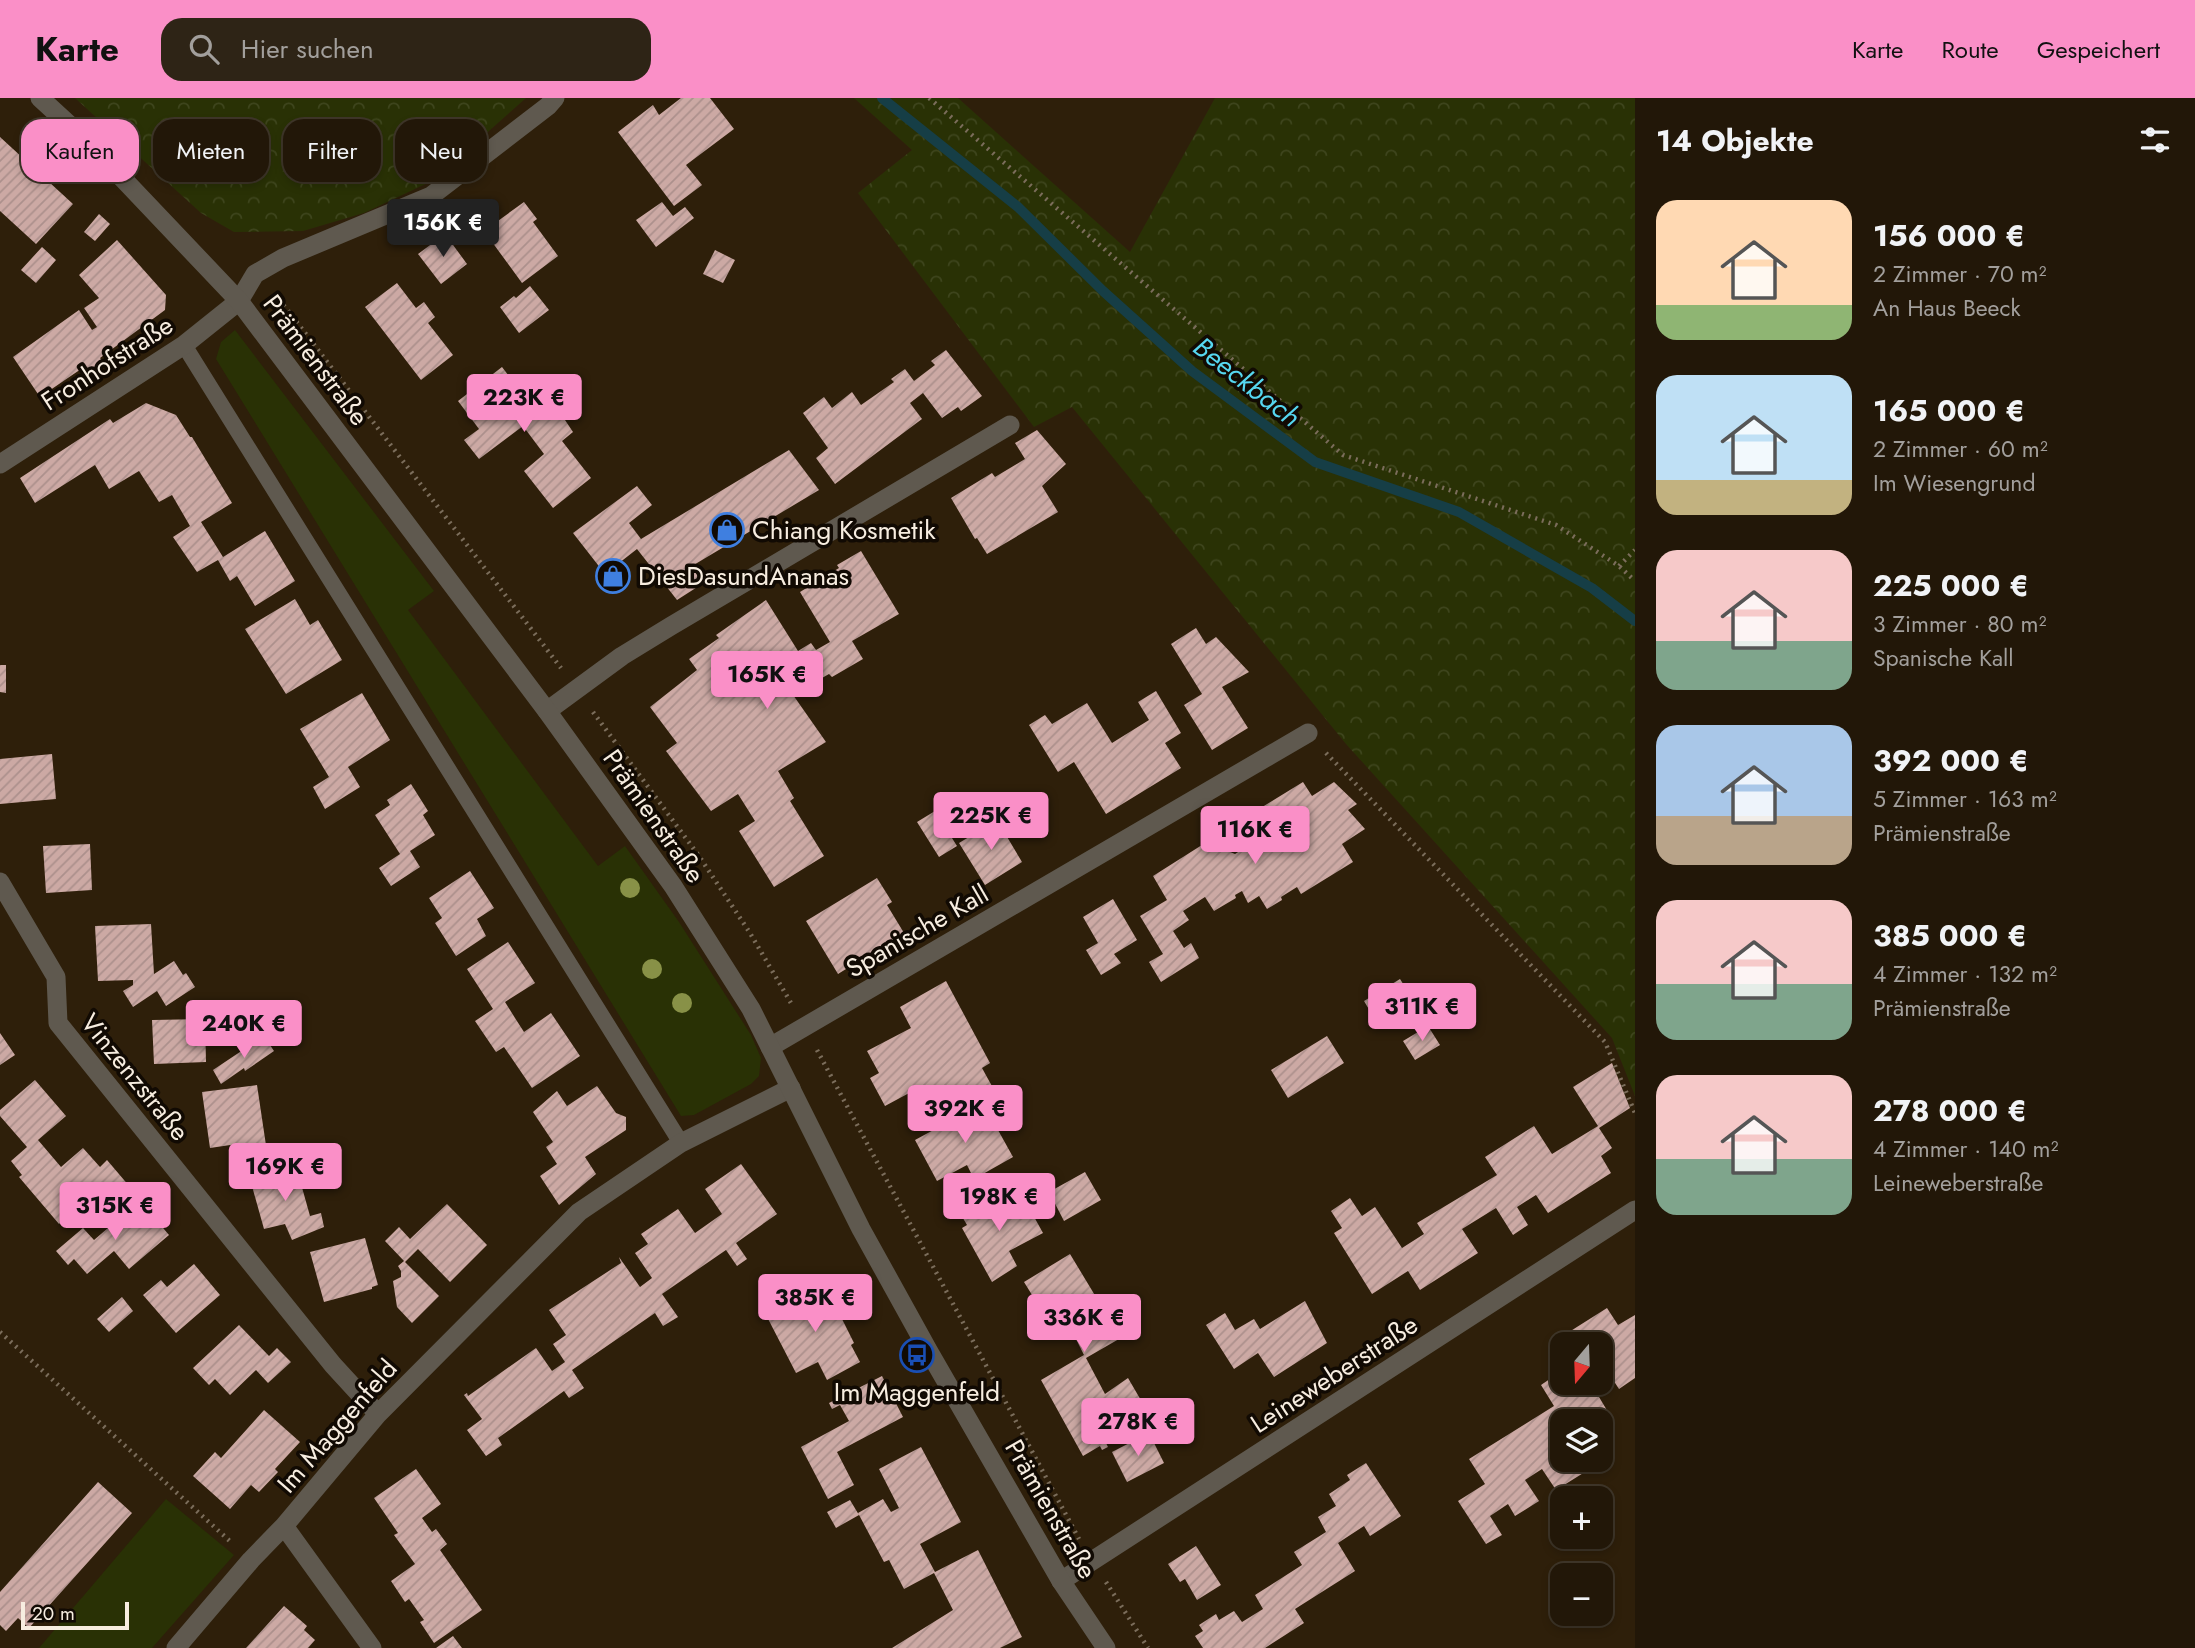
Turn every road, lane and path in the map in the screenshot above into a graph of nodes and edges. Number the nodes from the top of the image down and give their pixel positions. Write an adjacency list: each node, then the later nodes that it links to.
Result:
1 (40, 98): 4 (street, Prämienstraße)
2 (929, 98): 9 (path)
3 (548, 101): 4 (street, Fronhofstraße)
4 (239, 301): 5 (street, Fronhofstraße); 11 (street, Prämienstraße)
5 (184, 345): 7 (street, Fronhofstraße); 17 (lane)
6 (1010, 425): 11 (street)
7 (0, 464)
8 (1635, 550): 9 (path)
9 (1619, 566): 10 (path)
10 (1635, 580)
11 (547, 711): 14 (street, Prämienstraße)
12 (1308, 733): 14 (street, Spanische Kall); 16 (path)
13 (0, 882): 20 (street, Vinzenzstraße)
14 (770, 1047): 15 (street, Prämienstraße)
15 (791, 1088): 17 (street, Im Maggenfeld); 23 (street, Prämienstraße)
16 (1635, 1113)
17 (681, 1143): 20 (street, Im Maggenfeld)
18 (1635, 1210): 23 (street, Leineweberstraße)
19 (0, 1332): 22 (path)
20 (378, 1414): 21 (street, Im Maggenfeld)
21 (284, 1526): 22 (street, Im Maggenfeld); 25 (street)
22 (251, 1560): 24 (street, Im Maggenfeld)
23 (1061, 1581): 26 (street, Prämienstraße)
24 (176, 1648)
25 (372, 1648)
26 (1106, 1648)

